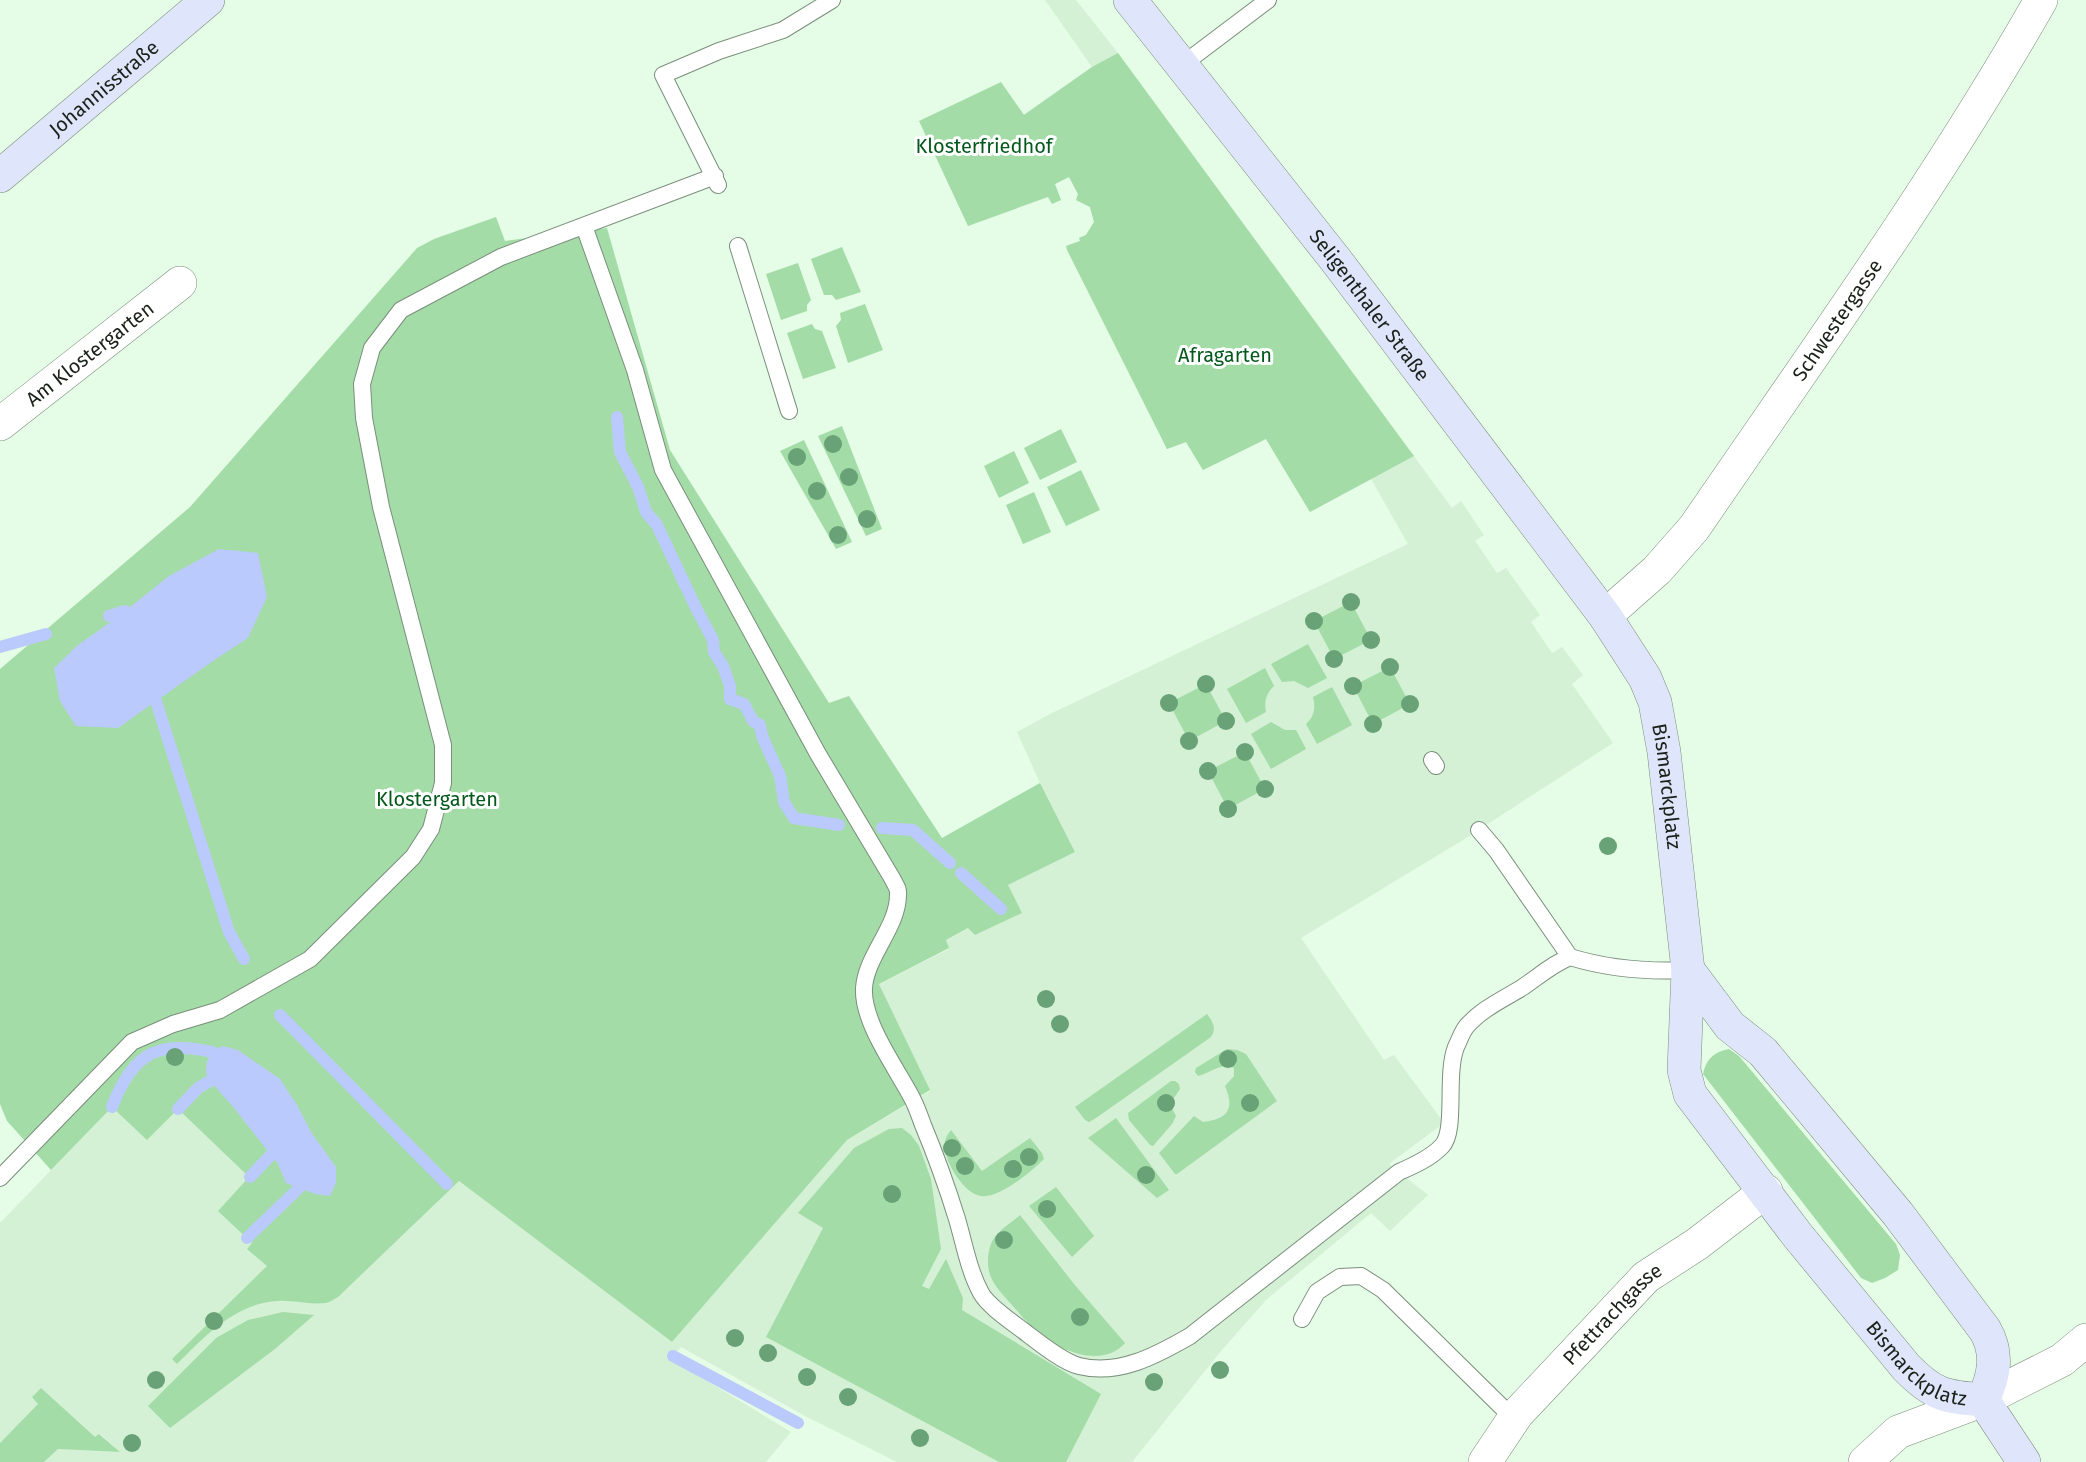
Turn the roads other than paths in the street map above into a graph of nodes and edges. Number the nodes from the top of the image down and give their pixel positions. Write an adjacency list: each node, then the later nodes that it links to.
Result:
1 (208, 0): 7 (street, Johannisstraße)
2 (832, 0): 8 (lane)
3 (1130, 0): 6 (street, Seligenthaler Straße)
4 (1268, 0): 6 (lane)
5 (2041, 0): 13 (street, Schwestergasse)
6 (1182, 65): 13 (street, Seligenthaler Straße)
7 (0, 176)
8 (584, 226): 15 (lane); 19 (lane)
9 (738, 246): 11 (lane)
10 (180, 283): 12 (street, Am Klostergarten)
11 (789, 411)
12 (0, 424)
13 (1605, 616): 16 (street, Bismarckplatz)
14 (1479, 830): 15 (lane)
15 (1570, 957): 16 (lane)
16 (1688, 970): 17 (street, Bismarckplatz); 18 (street, Bismarckplatz)
17 (1735, 1030): 18 (street); 23 (street, Bismarckplatz)
18 (1685, 1065): 20 (street, Bismarckplatz)
19 (0, 1178)
20 (1766, 1191): 23 (street, Bismarckplatz); 24 (street, Pfettrachgasse)
21 (1302, 1320): 24 (lane)
22 (2086, 1340): 23 (street)
23 (1983, 1400): 26 (street); 27 (street)
24 (1514, 1419): 25 (street, Pfettrachgasse)
25 (1485, 1462)
26 (1865, 1462)
27 (2024, 1462)

